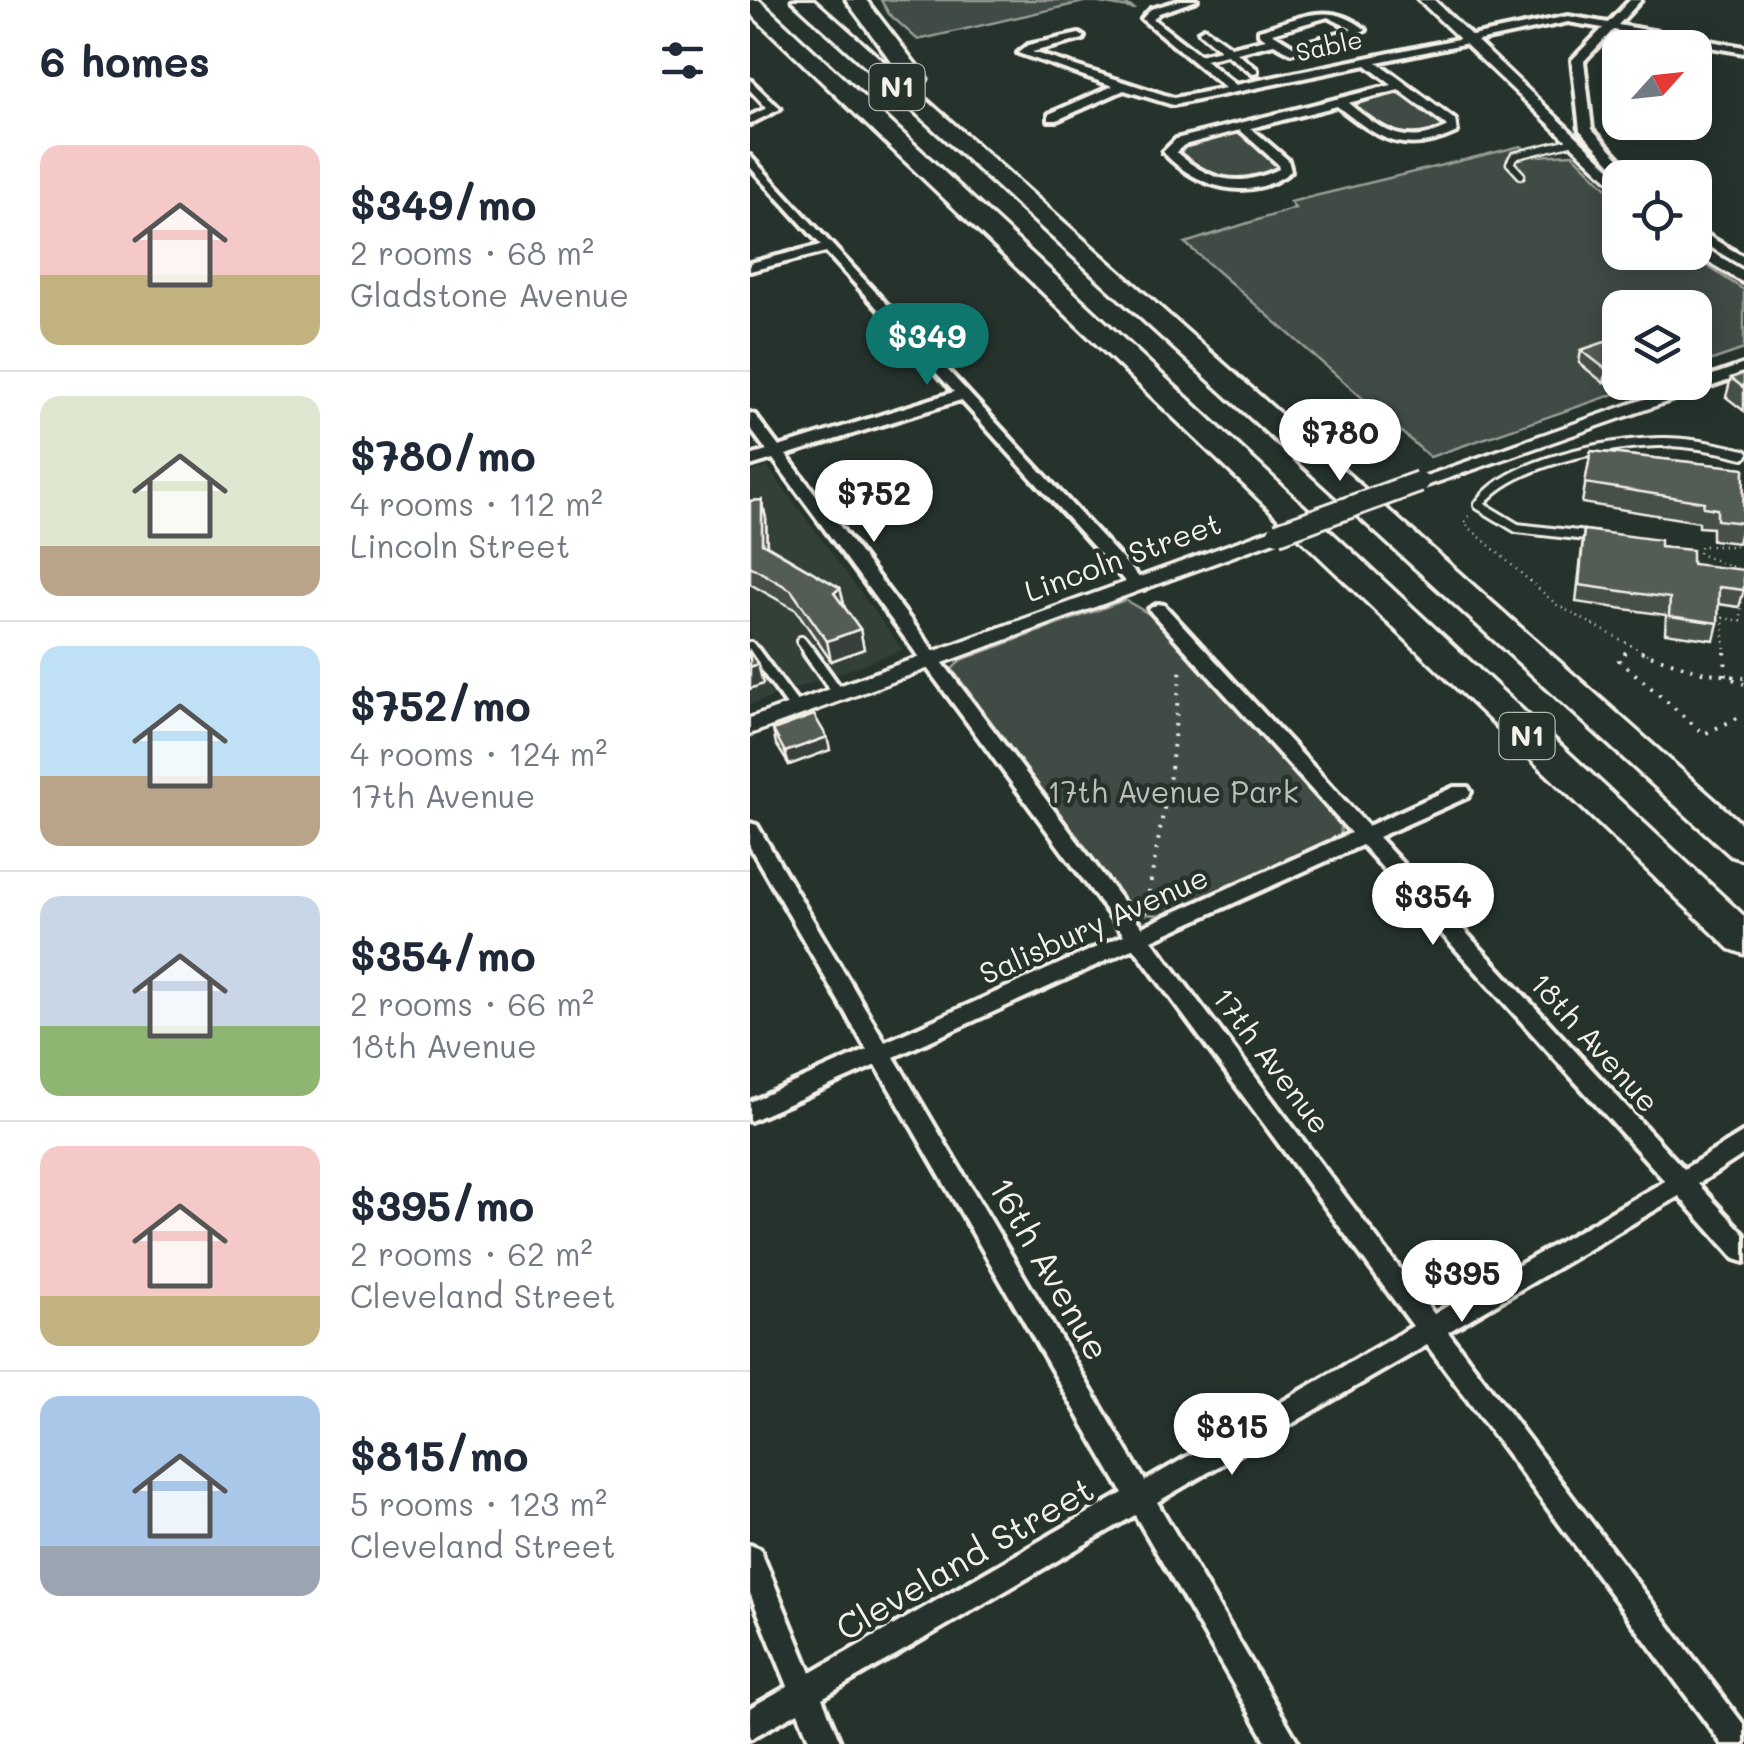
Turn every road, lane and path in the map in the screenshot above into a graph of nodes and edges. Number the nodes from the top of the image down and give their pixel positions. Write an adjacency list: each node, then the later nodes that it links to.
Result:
1 (802, 0): 30 (highway, N1)
2 (856, 0): 30 (highway)
3 (1192, 0): 15 (street)
4 (1426, 0): 11 (street)
5 (1636, 0): 7 (street)
6 (750, 2): 32 (highway, N1)
7 (1612, 23): 11 (street, Sable); 13 (street, Sable); 28 (street)
8 (1204, 32): 14 (street)
9 (750, 34): 32 (highway)
10 (1080, 38): 20 (street, Sable)
11 (1469, 39): 16 (street, Sable); 26 (street)
12 (1272, 41): 12 (street); 14 (street)
13 (1744, 50)
14 (1228, 52): 15 (street); 17 (street)
15 (1196, 59): 21 (street)
16 (1368, 61): 19 (street); 21 (street, Sable)
17 (1253, 72)
18 (750, 82): 24 (street)
19 (1401, 86): 22 (street); 22 (street)
20 (1121, 87): 21 (street, Sable); 23 (street)
21 (1234, 90)
22 (1339, 102): 25 (street)
23 (1052, 117)
24 (750, 120)
25 (1242, 126): 25 (street)
26 (1574, 141): 29 (street); 31 (lane)
27 (750, 160): 34 (street)
28 (1616, 160)
29 (1602, 168)
30 (993, 173): 64 (highway, N1)
31 (1521, 176)
32 (979, 218): 67 (highway, N1)
33 (1712, 243): 36 (street)
34 (829, 247): 37 (street); 40 (street)
35 (1712, 258): 38 (street)
36 (1744, 263)
37 (750, 268)
38 (1744, 278)
39 (1744, 369): 48 (street, Lincoln Street, bridge)
40 (962, 394): 42 (street); 48 (street)
41 (750, 418): 42 (street, 17th Avenue)
42 (776, 453): 44 (street); 54 (street, 17th Avenue)
43 (1744, 454): 45 (lane)
44 (750, 461)
45 (1478, 505): 46 (lane); 53 (path)
46 (1611, 538)
47 (1744, 546): 55 (path)
48 (1138, 585): 54 (street, Lincoln Street)
49 (1158, 610): 50 (street, 18th Avenue)
50 (1184, 636): 63 (street, 18th Avenue); 65 (path)
51 (801, 641): 57 (lane)
52 (750, 646): 58 (lane)
53 (1630, 648): 55 (path); 59 (path)
54 (929, 661): 57 (street, Lincoln Street); 66 (street, 17th Avenue)
55 (1726, 676): 56 (path)
56 (1744, 681)
57 (839, 694): 58 (street, Lincoln Street)
58 (796, 709): 60 (street, Lincoln Street)
59 (1744, 714)
60 (750, 726)
61 (1462, 792): 63 (street, Salisbury Avenue)
62 (750, 830): 68 (street, 16th Avenue)
63 (1366, 836): 66 (street, Salisbury Avenue); 71 (street, 18th Avenue)
64 (1744, 847)
65 (1145, 911)
66 (1140, 939): 68 (street, Salisbury Avenue); 73 (street, 17th Avenue)
67 (1744, 939)
68 (883, 1052): 69 (street, Salisbury Avenue); 74 (street, 16th Avenue)
69 (750, 1112)
70 (1744, 1142): 71 (street, Cleveland Street)
71 (1681, 1183): 72 (street, 18th Avenue); 73 (street, Cleveland Street)
72 (1744, 1252)
73 (1432, 1330): 74 (street, Cleveland Street); 80 (street, 17th Avenue)
74 (1141, 1498): 76 (street, Cleveland Street); 79 (street, 16th Avenue)
75 (750, 1559): 76 (street)
76 (804, 1692): 77 (street, Cleveland Street); 78 (street)
77 (750, 1724)
78 (826, 1744)
79 (1284, 1744)
80 (1740, 1744)

